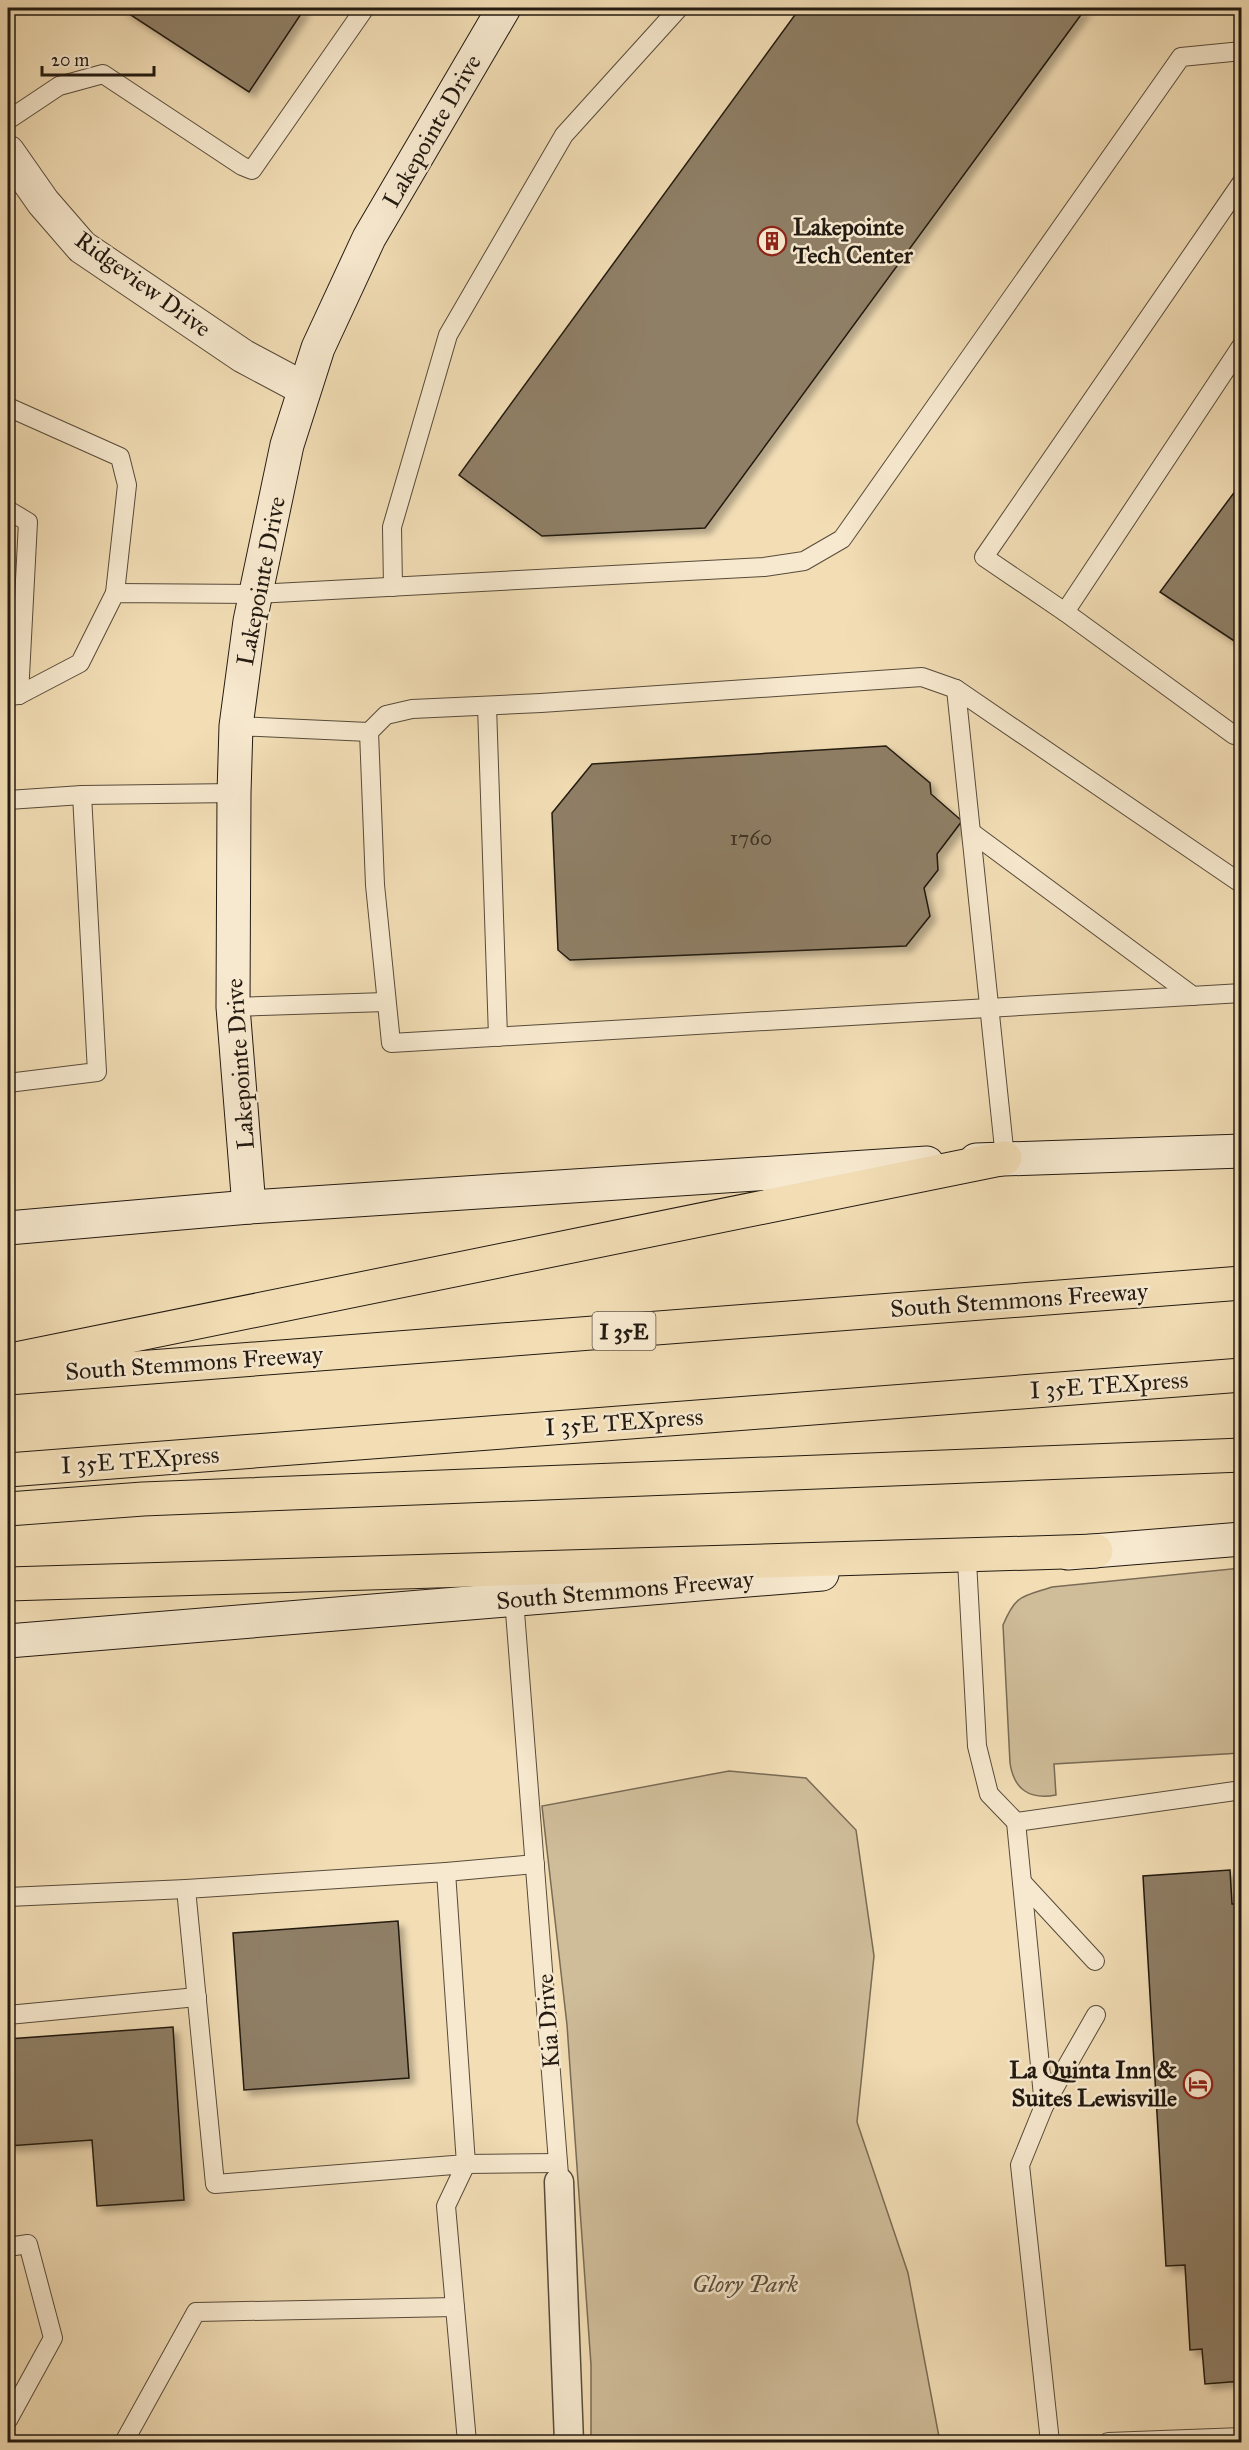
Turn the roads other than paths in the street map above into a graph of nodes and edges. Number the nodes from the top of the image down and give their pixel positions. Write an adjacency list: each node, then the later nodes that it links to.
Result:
1 (365, 8): 5 (lane)
2 (504, 8): 9 (main road, Lakepointe Drive)
3 (679, 8): 12 (lane)
4 (1242, 51): 12 (lane)
5 (8, 120)
6 (8, 152): 9 (main road, Ridgeview Drive)
7 (1242, 182): 15 (lane)
8 (1242, 345): 15 (lane)
9 (303, 388): 14 (main road, Lakepointe Drive)
10 (8, 407): 13 (lane)
11 (8, 510): 17 (lane)
12 (393, 587): 14 (lane)
13 (115, 593): 14 (lane); 17 (lane)
14 (256, 594): 19 (main road, Lakepointe Drive)
15 (1065, 612): 21 (lane)
16 (956, 689): 18 (lane); 25 (lane); 26 (lane)
17 (13, 696)
18 (487, 706): 20 (lane); 32 (lane)
19 (236, 726): 20 (lane); 22 (main road, Lakepointe Drive)
20 (369, 732): 29 (lane)
21 (1242, 734)
22 (234, 793): 23 (lane); 30 (main road, Lakepointe Drive)
23 (82, 795): 24 (lane); 33 (lane)
24 (8, 800)
25 (971, 832): 28 (lane); 31 (lane)
26 (1242, 884)
27 (1242, 993): 28 (lane)
28 (1192, 996): 31 (lane)
29 (386, 1002): 30 (lane); 32 (lane)
30 (233, 1007): 36 (main road, Lakepointe Drive)
31 (989, 1007): 32 (lane); 35 (lane)
32 (498, 1037)
33 (8, 1083)
34 (1242, 1151): 35 (main road)
35 (1005, 1158): 36 (main road); 39 (highway)
36 (249, 1207): 37 (main road)
37 (8, 1228)
38 (1242, 1283): 41 (highway, South Stemmons Freeway / I 35E)
39 (8, 1361)
40 (1242, 1375): 43 (highway, I 35E TEXpress)
41 (8, 1378)
42 (1242, 1455): 44 (highway)
43 (8, 1470)
44 (8, 1509)
45 (1242, 1539): 46 (main road, South Stemmons Freeway)
46 (1096, 1551): 47 (main road, South Stemmons Freeway); 48 (highway)
47 (967, 1562): 49 (main road, South Stemmons Freeway); 52 (lane)
48 (8, 1584)
49 (514, 1599): 50 (main road, South Stemmons Freeway); 53 (lane, Kia Drive)
50 (8, 1641)
51 (1242, 1790): 52 (lane)
52 (1016, 1822): 55 (lane)
53 (535, 1864): 54 (lane); 64 (lane, Kia Drive)
54 (446, 1872): 56 (lane); 63 (lane)
55 (1022, 1882): 58 (lane); 62 (lane)
56 (186, 1889): 57 (lane); 59 (lane)
57 (8, 1897)
58 (1095, 1961)
59 (196, 1997): 60 (lane); 63 (lane)
60 (8, 2015)
61 (1096, 2015): 62 (lane)
62 (1044, 2106): 72 (lane)
63 (466, 2164): 64 (lane); 66 (lane)
64 (558, 2173): 71 (street, Kia Drive)
65 (8, 2247): 67 (lane)
66 (455, 2307): 69 (lane); 70 (lane)
67 (8, 2420)
68 (1242, 2437): 73 (lane)
69 (124, 2442)
70 (467, 2442)
71 (569, 2442)
72 (1050, 2442)
73 (1108, 2442)

